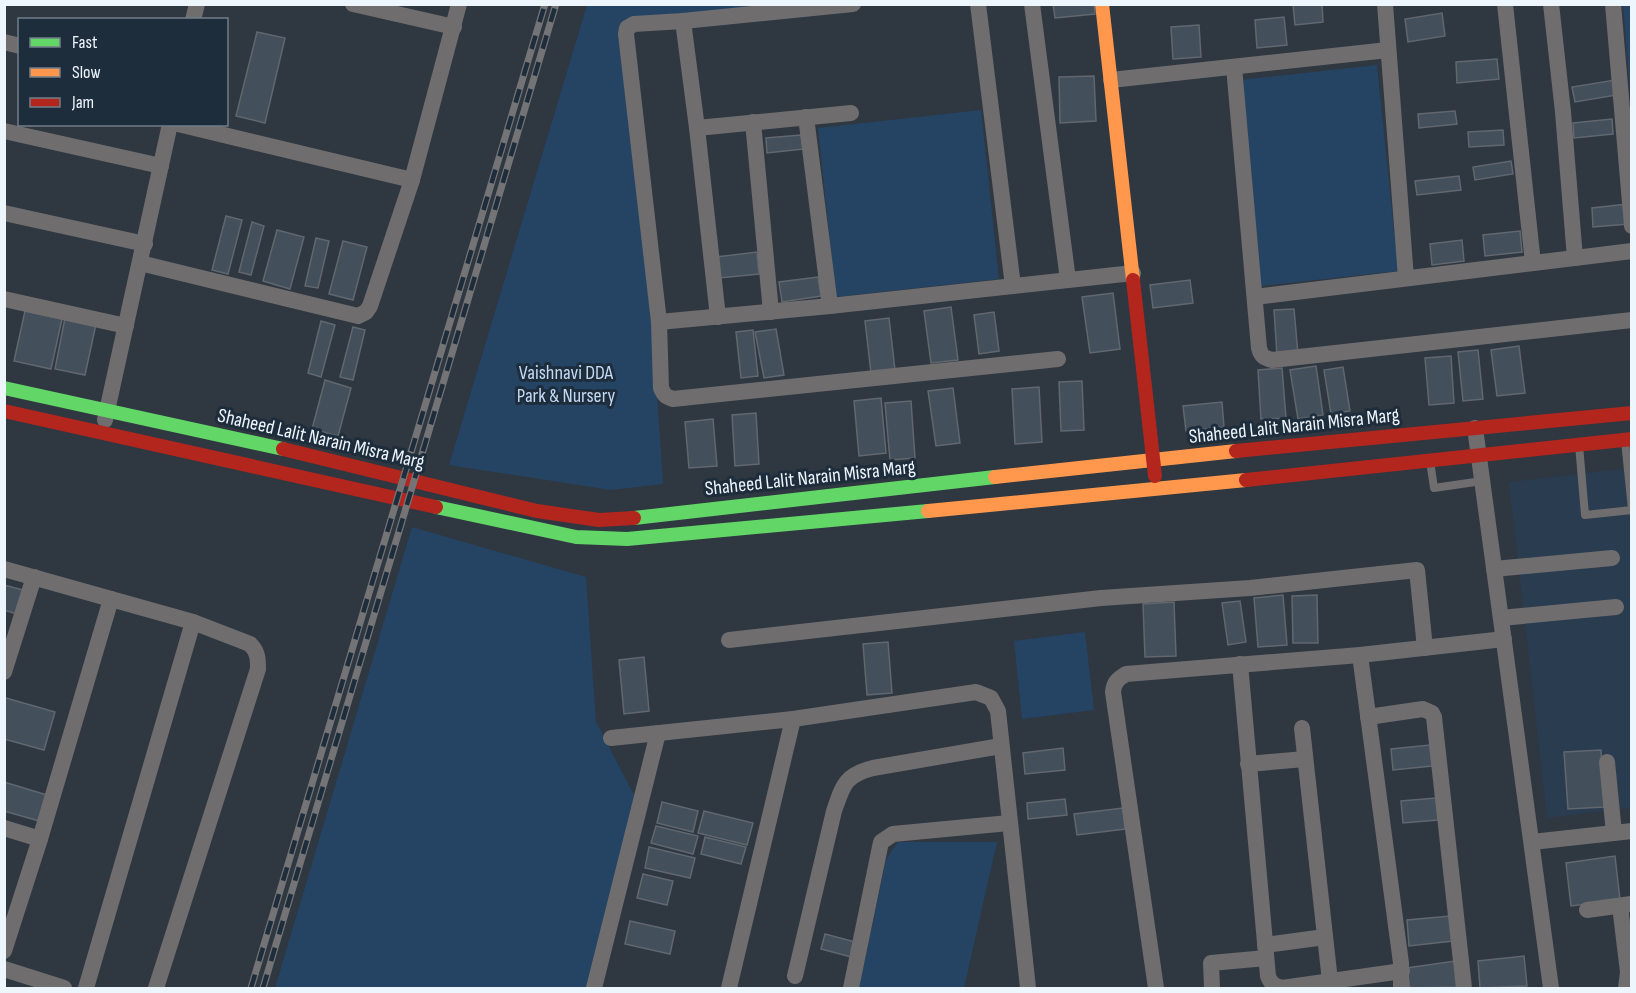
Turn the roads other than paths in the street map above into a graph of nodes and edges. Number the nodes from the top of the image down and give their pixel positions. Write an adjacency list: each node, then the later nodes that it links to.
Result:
1 (353, 4): 12 (street)
2 (459, 4): 12 (street)
3 (853, 4): 11 (street)
4 (978, 4): 36 (street)
5 (1032, 4): 35 (street)
6 (1102, 4): 15 (street)
7 (1385, 4): 13 (street)
8 (1505, 4): 32 (street)
9 (1551, 4): 30 (street)
10 (1613, 4): 23 (street)
11 (683, 21): 21 (street); 43 (street)
12 (454, 27): 25 (street)
13 (1389, 50): 14 (street); 34 (street)
14 (1234, 67): 15 (street); 37 (street)
15 (1111, 80): 33 (street)
16 (851, 113): 17 (street)
17 (806, 117): 18 (street); 39 (street)
18 (753, 122): 21 (street); 40 (street)
19 (170, 126): 24 (street)
20 (186, 126): 25 (street)
21 (697, 128): 41 (street)
22 (4, 131): 24 (street)
23 (1628, 145): 27 (street)
24 (161, 166): 28 (street)
25 (412, 180): 31 (street)
26 (4, 213): 28 (street)
27 (1632, 226)
28 (145, 243): 31 (street)
29 (1632, 251): 30 (street)
30 (1575, 258): 32 (street)
31 (140, 263): 44 (street)
32 (1533, 263): 34 (street)
33 (1133, 273): 35 (street); 55 (street)
34 (1406, 278): 37 (street)
35 (1068, 280): 36 (street)
36 (1013, 286): 39 (street)
37 (1255, 297): 42 (street)
38 (4, 299): 44 (street)
39 (830, 306): 40 (street)
40 (771, 312): 41 (street)
41 (718, 317): 43 (street)
42 (1632, 321)
43 (659, 322): 45 (street)
44 (126, 326): 48 (street)
45 (1058, 359)
46 (4, 388): 48 (street, Shaheed Lalit Narain Misra Marg)
47 (4, 411): 51 (street, Shaheed Lalit Narain Misra Marg)
48 (107, 411): 51 (street); 55 (street, Shaheed Lalit Narain Misra Marg)
49 (1632, 413): 50 (street, Shaheed Lalit Narain Misra Marg)
50 (1475, 428): 54 (street); 55 (street, Shaheed Lalit Narain Misra Marg)
51 (103, 433): 58 (street, Shaheed Lalit Narain Misra Marg)
52 (1628, 440): 53 (street, Shaheed Lalit Narain Misra Marg); 59 (lane)
53 (1579, 445): 54 (street, Shaheed Lalit Narain Misra Marg); 59 (lane)
54 (1479, 455): 56 (street, Shaheed Lalit Narain Misra Marg); 57 (street)
55 (1154, 460): 58 (street)
56 (1430, 460): 57 (lane); 58 (street, Shaheed Lalit Narain Misra Marg)
57 (1482, 481): 62 (street)
58 (1157, 489)
59 (1632, 509)
60 (1612, 558): 62 (street)
61 (4, 569): 63 (street)
62 (1494, 569): 66 (street)
63 (34, 577): 64 (street); 73 (street)
64 (111, 599): 67 (street); 87 (street)
65 (1616, 607): 66 (street)
66 (1501, 618): 68 (street)
67 (193, 622): 100 (street); 101 (street)
68 (1504, 639): 70 (street); 88 (street)
69 (729, 640): 70 (street)
70 (1425, 648): 71 (street)
71 (1360, 655): 72 (street); 74 (street)
72 (1239, 664): 82 (street); 106 (street)
73 (4, 672)
74 (1368, 717): 95 (street); 109 (street)
75 (793, 719): 77 (street); 79 (street); 103 (street)
76 (1302, 728): 80 (street)
77 (658, 734): 78 (street); 102 (street)
78 (611, 738)
79 (1001, 746): 83 (street); 96 (street)
80 (1305, 759): 82 (street); 91 (street)
81 (1607, 762): 86 (street)
82 (1248, 764): 93 (street)
83 (1009, 823): 104 (street); 105 (street)
84 (4, 828): 87 (street)
85 (1632, 831): 86 (street)
86 (1614, 833): 88 (street)
87 (40, 839): 92 (street)
88 (1532, 842): 110 (street)
89 (1626, 905): 90 (street); 97 (street)
90 (1587, 910)
91 (1325, 938): 93 (street); 98 (street)
92 (4, 951)
93 (1265, 952): 98 (street); 107 (street)
94 (4, 969): 99 (street)
95 (1402, 971): 98 (street); 108 (street)
96 (795, 976)
97 (1629, 976)
98 (1330, 981)
99 (64, 988)
100 (86, 988)
101 (156, 988)
102 (594, 988)
103 (729, 988)
104 (851, 988)
105 (1028, 988)
106 (1156, 988)
107 (1212, 988)
108 (1401, 988)
109 (1464, 988)
110 (1551, 988)

